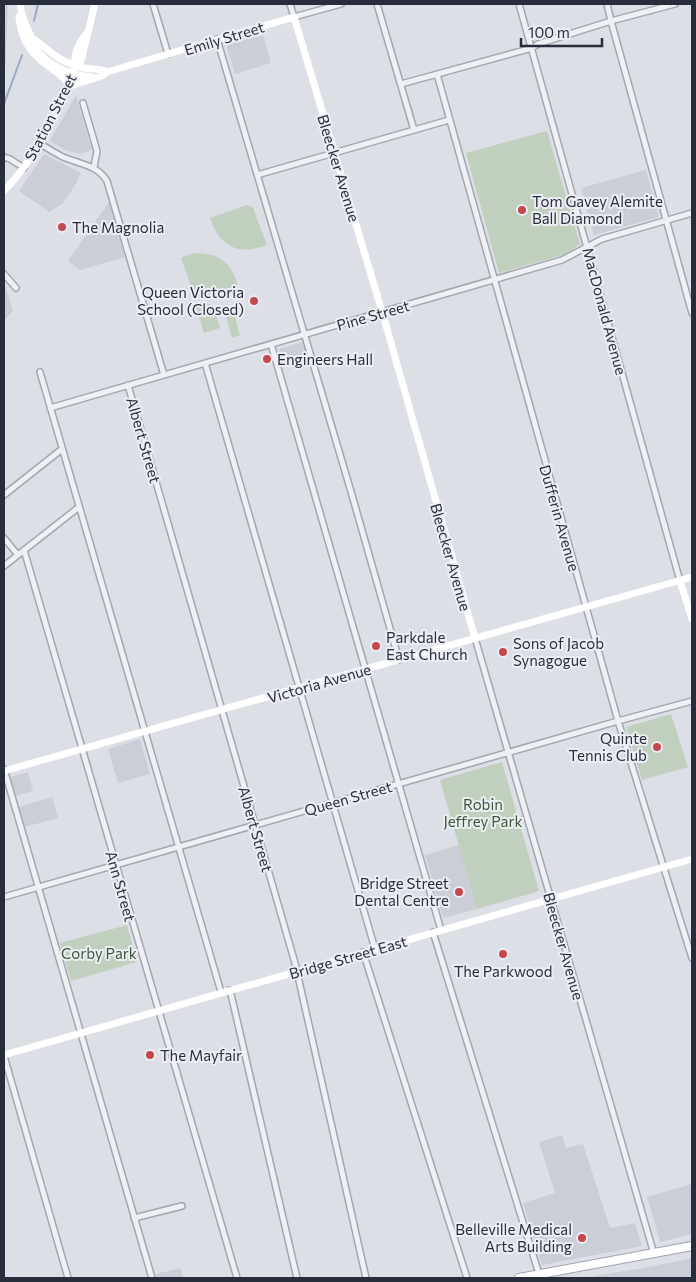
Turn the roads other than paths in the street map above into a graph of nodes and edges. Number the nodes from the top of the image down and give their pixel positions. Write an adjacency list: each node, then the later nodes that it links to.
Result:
1 (19, 4): 12 (street); 22 (street)
2 (95, 4): 16 (street, Station Street)
3 (153, 4): 15 (street)
4 (290, 4): 10 (street, Bleecker Avenue)
5 (341, 4): 10 (street, Emily Street)
6 (379, 4): 21 (street)
7 (519, 4): 14 (street, MacDonald Avenue)
8 (607, 4): 11 (street)
9 (675, 4): 11 (street)
10 (294, 17): 13 (street, Emily Street); 27 (street, Bleecker Avenue)
11 (610, 21): 14 (street); 34 (street)
12 (33, 39): 16 (street); 18 (street)
13 (218, 39): 15 (street, Emily Street); 31 (street)
14 (532, 48): 19 (street); 35 (street, MacDonald Avenue)
15 (168, 54): 17 (street, Emily Street)
16 (75, 66): 17 (street, Emily Street); 18 (street, Station Street)
17 (107, 72): 20 (street, Emily Street)
18 (72, 73): 20 (street); 22 (street, Station Street)
19 (437, 74): 21 (street); 24 (street, Dufferin Avenue)
20 (97, 77): 22 (street, Emily Street)
21 (401, 84): 25 (street)
22 (67, 86): 26 (street, Station Street)
23 (83, 103): 29 (street)
24 (450, 120): 25 (street); 37 (street, Dufferin Avenue)
25 (414, 130): 27 (street)
26 (39, 143): 29 (street); 30 (street, Station Street)
27 (335, 153): 31 (street); 39 (street, Bleecker Avenue)
28 (4, 157): 30 (street)
29 (94, 167): 45 (street)
30 (24, 168): 32 (street, Station Street)
31 (257, 175): 41 (street)
32 (4, 191)
33 (692, 213): 34 (street, Pine Street)
34 (666, 220): 35 (street, Pine Street); 40 (street)
35 (588, 247): 37 (street, Pine Street); 56 (street, MacDonald Avenue)
36 (4, 274): 38 (street)
37 (494, 281): 39 (street, Pine Street); 57 (street, Dufferin Avenue)
38 (16, 288)
39 (382, 313): 41 (street, Pine Street); 59 (street, Bleecker Avenue)
40 (692, 313)
41 (304, 335): 42 (street, Pine Street); 60 (street)
42 (271, 344): 43 (street, Pine Street); 61 (street)
43 (205, 363): 45 (street, Pine Street); 62 (street)
44 (40, 372): 47 (street)
45 (164, 375): 46 (street, Pine Street)
46 (128, 386): 47 (street, Pine Street); 64 (street, Albert Street)
47 (50, 408): 48 (street)
48 (62, 449): 49 (street); 50 (street)
49 (4, 495)
50 (79, 507): 52 (street); 66 (street)
51 (4, 538): 53 (street)
52 (24, 550): 53 (street); 67 (street, Ann Street)
53 (18, 555): 54 (street)
54 (4, 566)
55 (692, 578): 56 (street, Victoria Avenue)
56 (680, 581): 57 (street, Victoria Avenue); 58 (street, MacDonald Avenue)
57 (585, 607): 59 (street, Victoria Avenue); 65 (street, Dufferin Avenue)
58 (692, 619)
59 (475, 638): 60 (street, Victoria Avenue); 68 (street, Bleecker Avenue)
60 (399, 660): 61 (street, Victoria Avenue)
61 (366, 669): 62 (street, Victoria Avenue); 70 (street)
62 (300, 688): 64 (street, Victoria Avenue); 71 (street)
63 (692, 701): 65 (street, Queen Street)
64 (222, 710): 66 (street, Victoria Avenue); 72 (street, Albert Street)
65 (618, 721): 68 (street, Queen Street); 76 (street, Dufferin Avenue)
66 (145, 732): 67 (street, Victoria Avenue); 73 (street)
67 (82, 749): 69 (street, Victoria Avenue); 75 (street, Ann Street)
68 (508, 753): 70 (street, Queen Street); 79 (street, Bleecker Avenue)
69 (4, 770): 77 (street)
70 (399, 784): 71 (street, Queen Street); 80 (street)
71 (333, 802): 72 (street, Queen Street); 82 (street)
72 (255, 824): 73 (street, Queen Street); 85 (street, Albert Street)
73 (178, 846): 75 (street, Queen Street); 87 (street)
74 (692, 859): 76 (street, Bridge Street East)
75 (115, 864): 77 (street, Queen Street); 88 (street, Ann Street)
76 (663, 867): 79 (street, Bridge Street East); 84 (street, Dufferin Avenue)
77 (38, 887): 78 (street, Queen Street); 89 (street)
78 (4, 897)
79 (550, 899): 80 (street, Bridge Street East); 94 (street, Bleecker Avenue)
80 (441, 930): 81 (street, Bridge Street East)
81 (433, 932): 82 (street, Bridge Street East); 95 (street)
82 (375, 949): 83 (street, Bridge Street East)
83 (363, 952): 85 (street, Bridge Street East); 101 (street)
84 (692, 958)
85 (297, 971): 86 (street, Bridge Street East); 100 (street, Albert Street)
86 (230, 990): 87 (street, Bridge Street East); 99 (street)
87 (221, 992): 88 (street, Bridge Street East)
88 (157, 1011): 89 (street, Bridge Street East); 98 (street, Ann Street)
89 (80, 1033): 90 (street, Bridge Street East); 92 (street)
90 (4, 1056): 96 (street)
91 (182, 1206): 92 (street)
92 (134, 1218): 97 (street)
93 (692, 1246): 94 (main road)
94 (654, 1254): 95 (main road)
95 (539, 1274): 102 (main road)
96 (68, 1278)
97 (152, 1278)
98 (237, 1278)
99 (297, 1278)
100 (366, 1278)
101 (467, 1278)
102 (519, 1278)

